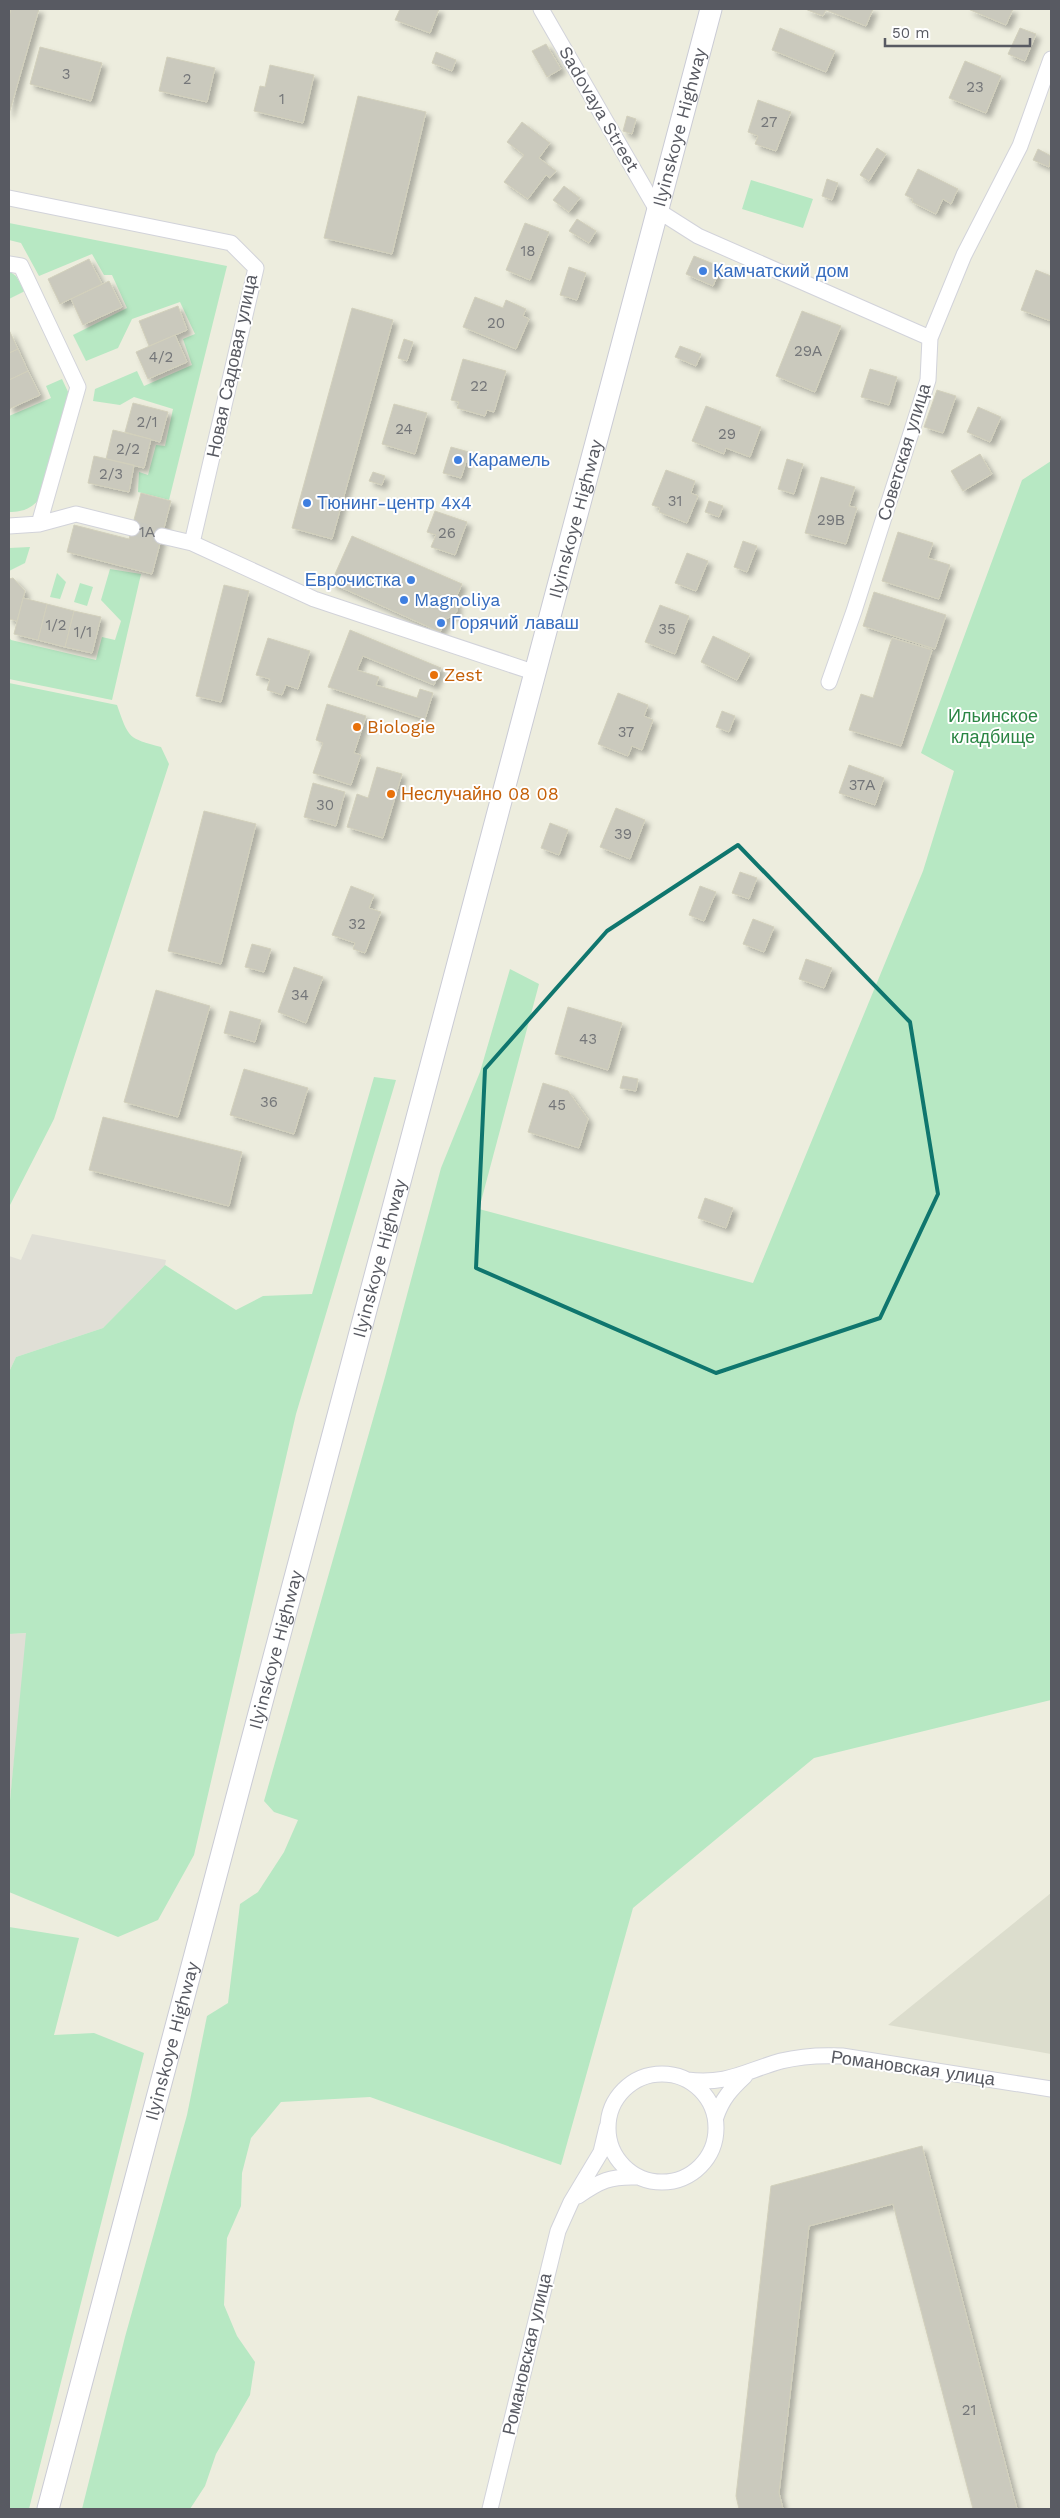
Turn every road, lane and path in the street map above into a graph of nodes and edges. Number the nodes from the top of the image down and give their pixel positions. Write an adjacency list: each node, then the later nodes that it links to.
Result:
1 (541, 9): 5 (street, Sadovaya Street)
2 (712, 9): 5 (main road, Ilyinskoye Highway)
3 (1051, 59): 7 (street, Советская улица)
4 (9, 198): 12 (street, Новая Садовая улица)
5 (657, 210): 7 (street); 13 (main road, Ilyinskoye Highway)
6 (9, 264): 8 (street)
7 (930, 338): 14 (street, Советская улица)
8 (39, 524): 9 (street); 10 (street)
9 (9, 526)
10 (132, 528)
11 (162, 536): 12 (street)
12 (192, 543): 13 (street)
13 (536, 673): 22 (main road, Ilyinskoye Highway)
14 (829, 682)
15 (746, 2075): 16 (street, Романовская улица); 17 (street, Романовская улица); 18 (street, Романовская улица)
16 (687, 2080): 18 (street, Романовская улица); 19 (street, Романовская улица)
17 (1051, 2089)
18 (716, 2118): 20 (street, Романовская улица)
19 (607, 2126): 20 (street, Романовская улица); 21 (street, Романовская улица)
20 (637, 2177): 21 (street, Романовская улица)
21 (571, 2202): 23 (street, Романовская улица)
22 (48, 2509)
23 (490, 2509)

